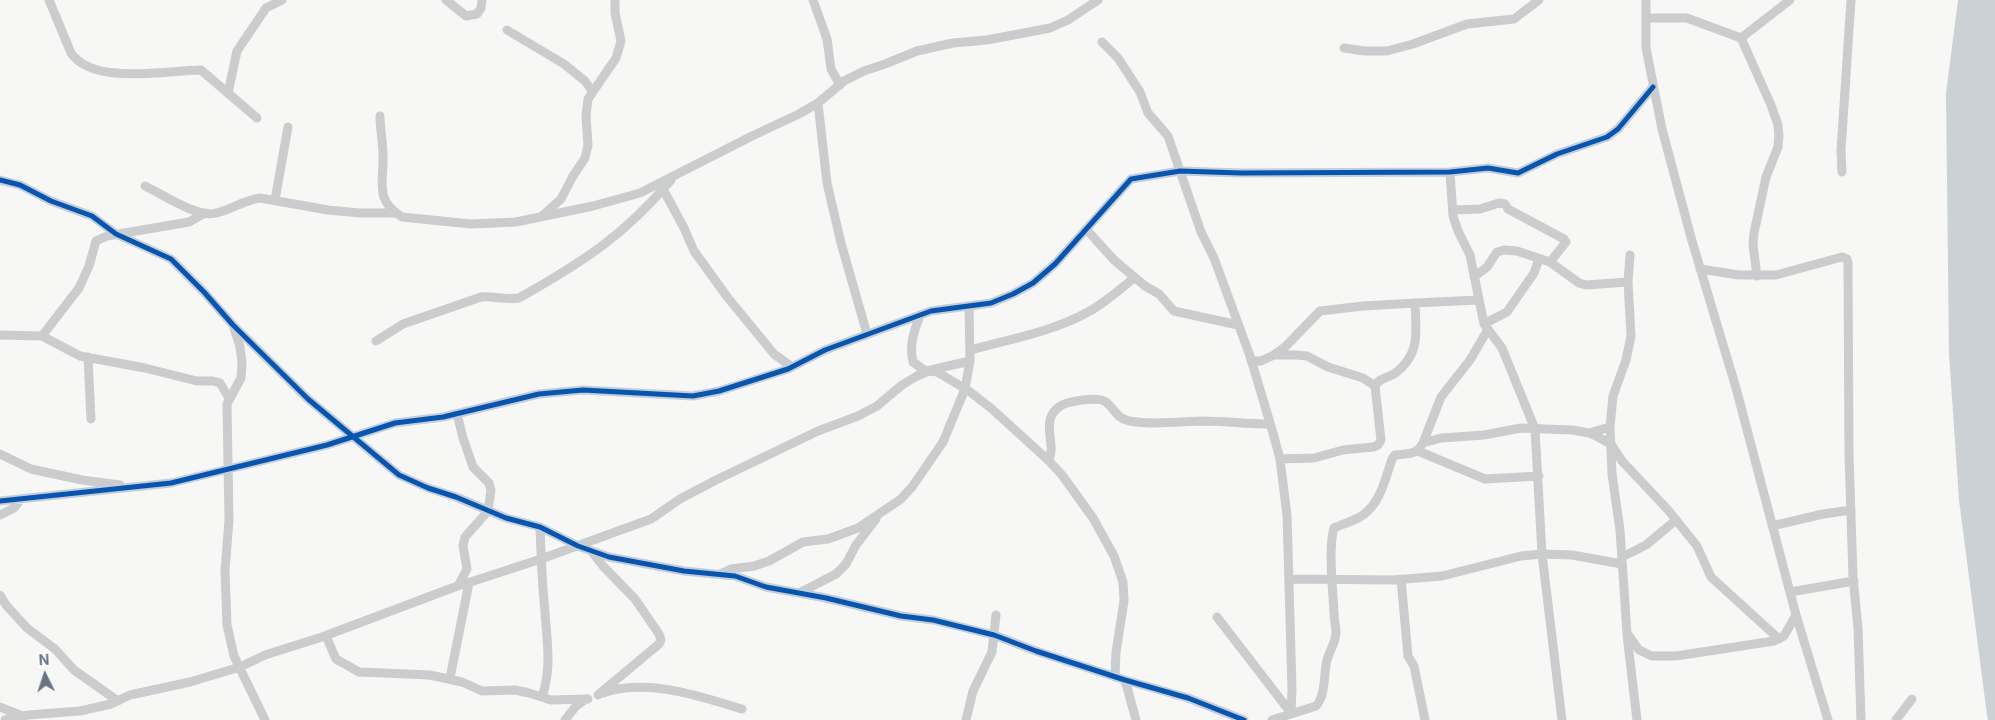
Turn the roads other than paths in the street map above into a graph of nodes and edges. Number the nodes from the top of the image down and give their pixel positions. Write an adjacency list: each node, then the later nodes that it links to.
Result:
1 (50, 0): 20 (street)
2 (282, 0): 20 (street)
3 (446, 0): 4 (street)
4 (482, 0)
5 (615, 0): 19 (street)
6 (813, 0): 17 (street)
7 (1098, 0): 17 (street)
8 (1539, 0): 16 (street)
9 (1646, 0): 12 (street)
10 (1790, 0): 14 (street)
11 (1851, 0): 27 (street)
12 (1646, 18): 14 (street); 18 (street)
13 (507, 30): 19 (street)
14 (1740, 38): 43 (street)
15 (1102, 42): 25 (street)
16 (1344, 48)
17 (840, 84): 21 (street)
18 (1653, 87): 26 (street); 42 (street)
19 (592, 91): 36 (street)
20 (228, 93): 23 (street)
21 (818, 103): 28 (street); 54 (street)
22 (380, 116): 34 (street)
23 (257, 118)
24 (288, 127): 32 (street)
25 (1180, 171): 26 (street); 37 (street); 52 (street)
26 (1450, 172): 33 (street)
27 (1842, 172)
28 (673, 176): 31 (street); 36 (street)
29 (0, 180): 38 (street)
30 (145, 186): 35 (street)
31 (663, 189): 57 (street); 63 (street)
32 (275, 200): 34 (street); 35 (street)
33 (1453, 210): 41 (street); 45 (street)
34 (395, 213): 36 (street)
35 (203, 214): 38 (street)
36 (540, 217)
37 (1086, 229): 44 (street); 49 (street)
38 (116, 234): 51 (street); 56 (street)
39 (1630, 255): 46 (street)
40 (1539, 259): 41 (street); 45 (street); 53 (street)
41 (1550, 262): 46 (street)
42 (1700, 269): 43 (street); 90 (street)
43 (1757, 276): 85 (street)
44 (1134, 278): 52 (street); 58 (street)
45 (1474, 278): 47 (street)
46 (1628, 282): 71 (street)
47 (1478, 300): 48 (street); 53 (street)
48 (1415, 303): 59 (street); 65 (street)
49 (969, 306): 50 (street); 58 (street)
50 (920, 315): 54 (street); 64 (street)
51 (233, 325): 67 (street); 74 (street)
52 (1238, 325): 62 (street)
53 (1485, 327): 72 (street); 76 (street)
54 (867, 334): 63 (street)
55 (0, 335): 56 (street)
56 (42, 336): 60 (street)
57 (376, 341)
58 (970, 350): 61 (street)
59 (1274, 355): 62 (street); 65 (street)
60 (88, 357): 67 (street); 69 (street)
61 (970, 361): 64 (street); 66 (street)
62 (1251, 361): 70 (street)
63 (792, 367): 68 (street)
64 (931, 370): 66 (street); 92 (street)
65 (1375, 386): 78 (street)
66 (965, 389): 79 (street); 87 (street)
67 (229, 398): 80 (street)
68 (457, 414): 74 (street); 86 (street)
69 (91, 418)
70 (1270, 424): 78 (street); 79 (street)
71 (1610, 427): 73 (street); 75 (street)
72 (1536, 429): 73 (street); 76 (street); 81 (street)
73 (1589, 433): 75 (street)
74 (354, 436): 80 (street); 86 (street)
75 (1611, 444): 89 (street); 96 (street)
76 (1420, 447): 81 (street); 100 (street)
77 (0, 454): 82 (street)
78 (1280, 459): 99 (street)
79 (1049, 461): 115 (street)
80 (228, 468): 82 (street); 114 (street)
81 (1539, 476): 94 (street)
82 (135, 487): 83 (street)
83 (21, 499): 84 (street); 88 (street)
84 (0, 501)
85 (1852, 510): 90 (street); 101 (street)
86 (488, 511): 91 (street); 103 (street)
87 (881, 513): 97 (street); 105 (street)
88 (0, 515)
89 (1676, 520): 96 (street); 113 (street)
90 (1772, 526): 104 (street)
91 (540, 527): 92 (street); 95 (street)
92 (578, 546): 93 (street); 95 (street)
93 (592, 552): 97 (street); 118 (street)
94 (1542, 554): 96 (street); 98 (street); 136 (street)
95 (541, 559): 102 (street); 119 (street)
96 (1622, 560): 110 (street)
97 (720, 574): 105 (street)
98 (1400, 579): 100 (street); 135 (street)
99 (1290, 580): 100 (street); 125 (street)
100 (1333, 580): 125 (street)
101 (1854, 581): 104 (street); 139 (street)
102 (469, 583): 103 (street); 116 (street)
103 (458, 586): 112 (street)
104 (1790, 592): 108 (street)
105 (799, 593): 111 (street)
106 (0, 595): 122 (street)
107 (996, 615): 111 (street)
108 (1796, 615): 113 (street); 138 (street)
109 (1217, 616): 125 (street)
110 (1627, 633): 113 (street); 137 (street)
111 (994, 635): 115 (street); 131 (street)
112 (326, 636): 114 (street); 116 (street)
113 (1779, 639)
114 (240, 668): 122 (street); 129 (street)
115 (1115, 677): 117 (street)
116 (450, 678): 119 (street)
117 (1125, 680): 132 (street); 133 (street)
118 (598, 695): 120 (street); 124 (street)
119 (542, 697): 120 (street)
120 (588, 699): 130 (street)
121 (1912, 699): 140 (street)
122 (118, 701): 126 (street)
123 (0, 707): 126 (street)
124 (742, 709)
125 (1291, 714): 134 (street)
126 (21, 716): 127 (street); 128 (street)
127 (5, 720)
128 (34, 720)
129 (265, 720)
130 (565, 720)
131 (966, 720)
132 (1136, 720)
133 (1244, 720)
134 (1272, 720)
135 (1425, 720)
136 (1562, 720)
137 (1638, 720)
138 (1828, 720)
139 (1861, 720)
140 (1896, 720)

